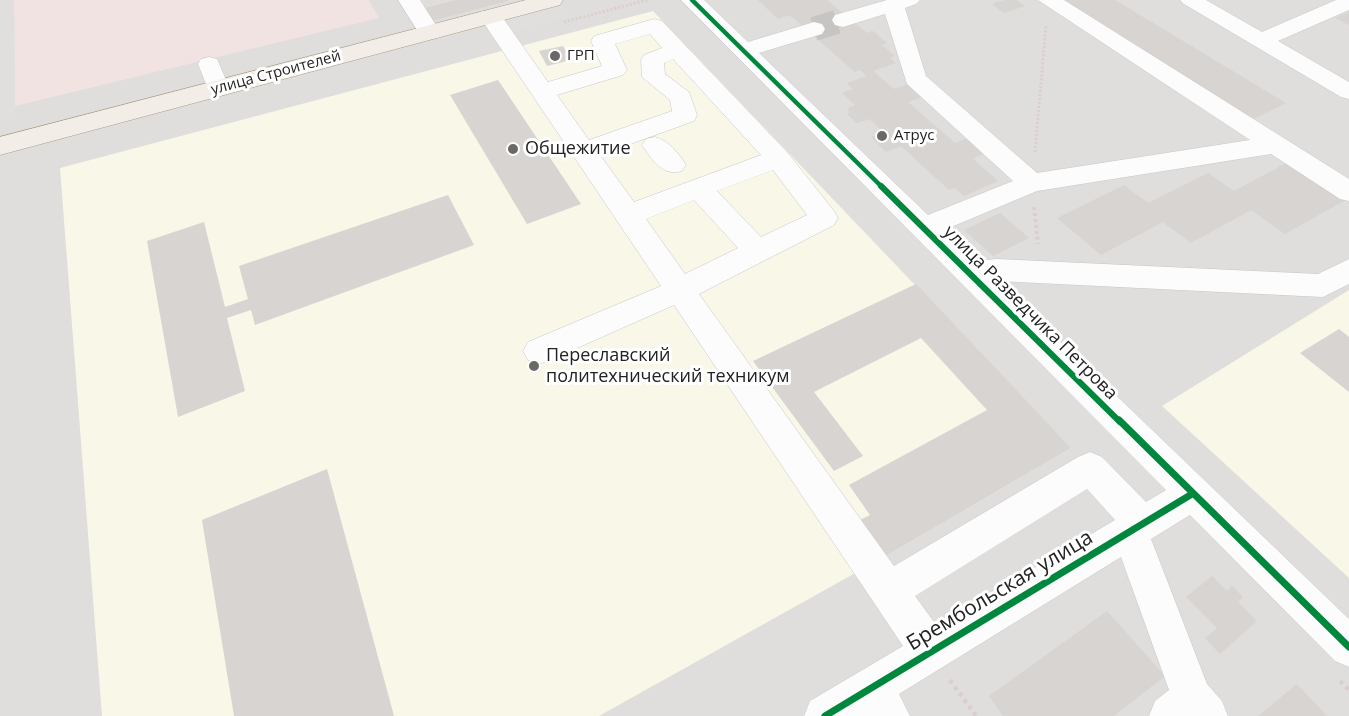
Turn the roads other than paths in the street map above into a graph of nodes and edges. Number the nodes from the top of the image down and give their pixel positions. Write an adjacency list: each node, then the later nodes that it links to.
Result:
1 (409, 0): 11 (street)
2 (552, 0): 8 (main road, улица Строителей)
3 (692, 0): 14 (street, улица Разведчика Петрова)
4 (1191, 0): 12 (street)
5 (1349, 1): 12 (street)
6 (901, 2): 9 (street); 26 (street)
7 (1048, 11): 21 (street)
8 (490, 16): 11 (main road, улица Строителей); 17 (street)
9 (843, 20)
10 (814, 29): 14 (street)
11 (430, 33): 16 (main road, улица Строителей)
12 (1261, 41): 18 (street)
13 (678, 49): 17 (street); 23 (street); 24 (street)
14 (744, 50): 30 (street, улица Разведчика Петрова)
15 (209, 64): 16 (street)
16 (218, 89): 22 (main road, улица Строителей)
17 (543, 91): 24 (street)
18 (1349, 92)
19 (681, 136): 20 (street)
20 (655, 145): 24 (street); 25 (street)
21 (1273, 145): 26 (street); 28 (street)
22 (0, 146)
23 (778, 158): 27 (street); 31 (street)
24 (590, 159): 29 (street)
25 (673, 165)
26 (1032, 183): 30 (street)
27 (699, 188): 29 (street); 31 (street)
28 (1349, 192)
29 (628, 215): 34 (street)
30 (923, 228): 33 (street, улица Разведчика Петрова)
31 (757, 251): 34 (street)
32 (1349, 270): 33 (street)
33 (968, 273): 36 (street, улица Разведчика Петрова)
34 (680, 290): 35 (street); 38 (street)
35 (539, 351)
36 (1192, 494): 37 (street, Брембольская улица); 39 (street, улица Разведчика Петрова)
37 (1137, 528): 38 (street); 40 (street, Брембольская улица); 42 (street)
38 (888, 591): 40 (street)
39 (1349, 646)
40 (931, 652): 41 (street, Брембольская улица)
41 (881, 702): 43 (street, Брембольская улица)
42 (1190, 710)
43 (825, 716)

